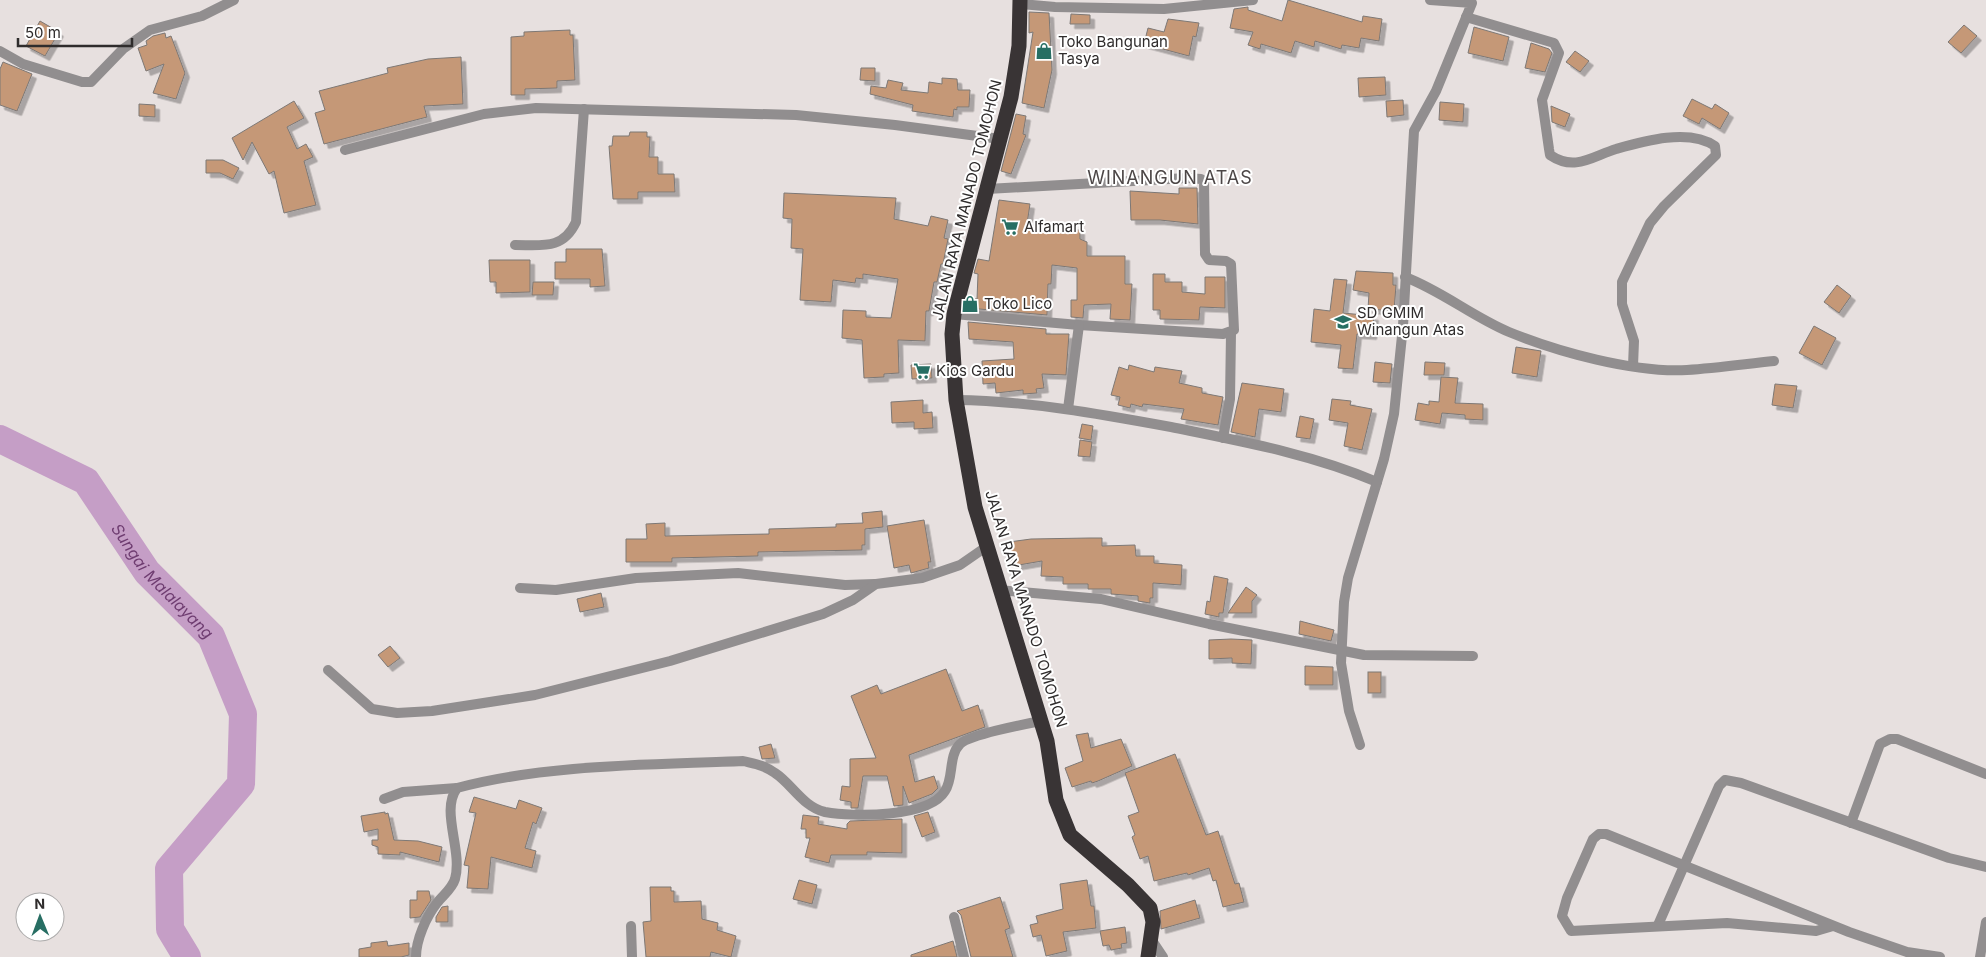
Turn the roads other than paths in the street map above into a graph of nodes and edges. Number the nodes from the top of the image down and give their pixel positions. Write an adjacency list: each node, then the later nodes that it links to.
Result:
1 (234, 0): 7 (street)
2 (1252, 0): 5 (street)
3 (1430, 0): 4 (street)
4 (1473, 1): 6 (street)
5 (1021, 2): 9 (highway, JALAN RAYA MANADO TOMOHON)
6 (1466, 17): 13 (street); 18 (street)
7 (0, 51)
8 (584, 109): 9 (street); 10 (street); 12 (street)
9 (1000, 140): 11 (highway, JALAN RAYA MANADO TOMOHON)
10 (345, 150)
11 (987, 188): 14 (highway, JALAN RAYA MANADO TOMOHON); 16 (street)
12 (515, 245)
13 (1405, 276): 18 (street); 22 (street)
14 (954, 314): 15 (street); 19 (highway, JALAN RAYA MANADO TOMOHON)
15 (1079, 326): 16 (street); 20 (street)
16 (1231, 333): 21 (street)
17 (1774, 361): 18 (street)
18 (1633, 366)
19 (956, 400): 20 (street); 23 (highway, JALAN RAYA MANADO TOMOHON)
20 (1068, 409): 21 (street)
21 (1224, 438): 22 (street)
22 (1377, 482): 27 (street)
23 (986, 546): 24 (street); 26 (highway, JALAN RAYA MANADO TOMOHON)
24 (876, 584): 25 (street); 29 (street)
25 (520, 588)
26 (999, 590): 27 (street); 30 (highway, JALAN RAYA MANADO TOMOHON)
27 (1341, 649): 28 (street); 31 (street)
28 (1473, 656)
29 (328, 670)
30 (1041, 720): 33 (street); 43 (highway, JALAN RAYA MANADO TOMOHON)
31 (1360, 745)
32 (1986, 774): 35 (street)
33 (457, 788): 34 (street); 44 (street)
34 (384, 799)
35 (1851, 823): 36 (street); 37 (street)
36 (1683, 865): 40 (street); 40 (street); 42 (street)
37 (1986, 867)
38 (954, 918): 46 (street)
39 (1986, 922): 50 (street)
40 (1658, 925): 42 (street)
41 (631, 926): 45 (street)
42 (1833, 926): 49 (street)
43 (1150, 938): 47 (highway, JALAN RAYA MANADO TOMOHON); 48 (street)
44 (416, 957)
45 (632, 957)
46 (964, 957)
47 (1148, 957)
48 (1163, 957)
49 (1940, 957)
50 (1980, 957)

